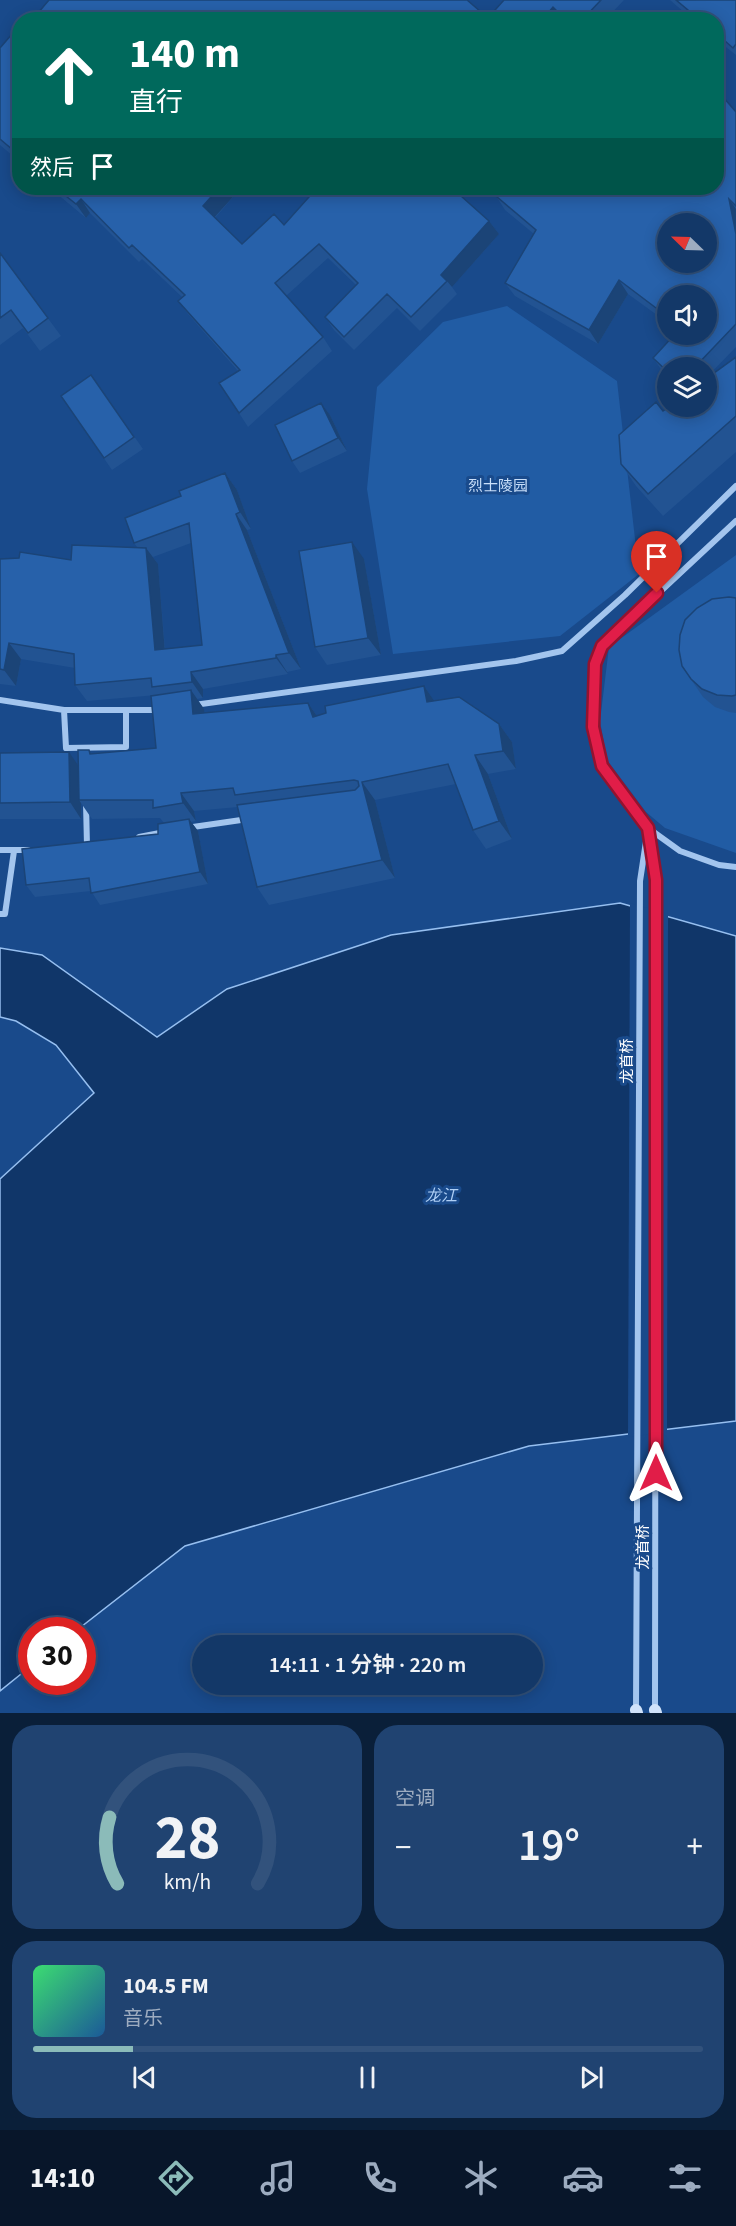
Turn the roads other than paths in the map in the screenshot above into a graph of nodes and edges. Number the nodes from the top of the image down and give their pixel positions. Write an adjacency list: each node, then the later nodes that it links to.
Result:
1 (736, 486): 4 (street)
2 (736, 521): 12 (street)
3 (0, 700): 6 (street)
4 (189, 706)
5 (166, 709): 7 (street)
6 (64, 710): 7 (street); 8 (street)
7 (126, 710): 8 (street)
8 (85, 748): 9 (street)
9 (86, 759)
10 (86, 792): 17 (street)
11 (250, 819): 13 (street)
12 (648, 828): 22 (street); 24 (street, 龙首桥); 25 (street, 龙首桥)
13 (180, 829)
14 (168, 831): 15 (street)
15 (134, 838)
16 (99, 844): 17 (street)
17 (87, 846): 18 (street)
18 (76, 847)
19 (0, 850): 21 (street)
20 (35, 850): 21 (street)
21 (14, 851): 23 (street)
22 (736, 867)
23 (0, 914)
24 (637, 1711)
25 (656, 1712)

